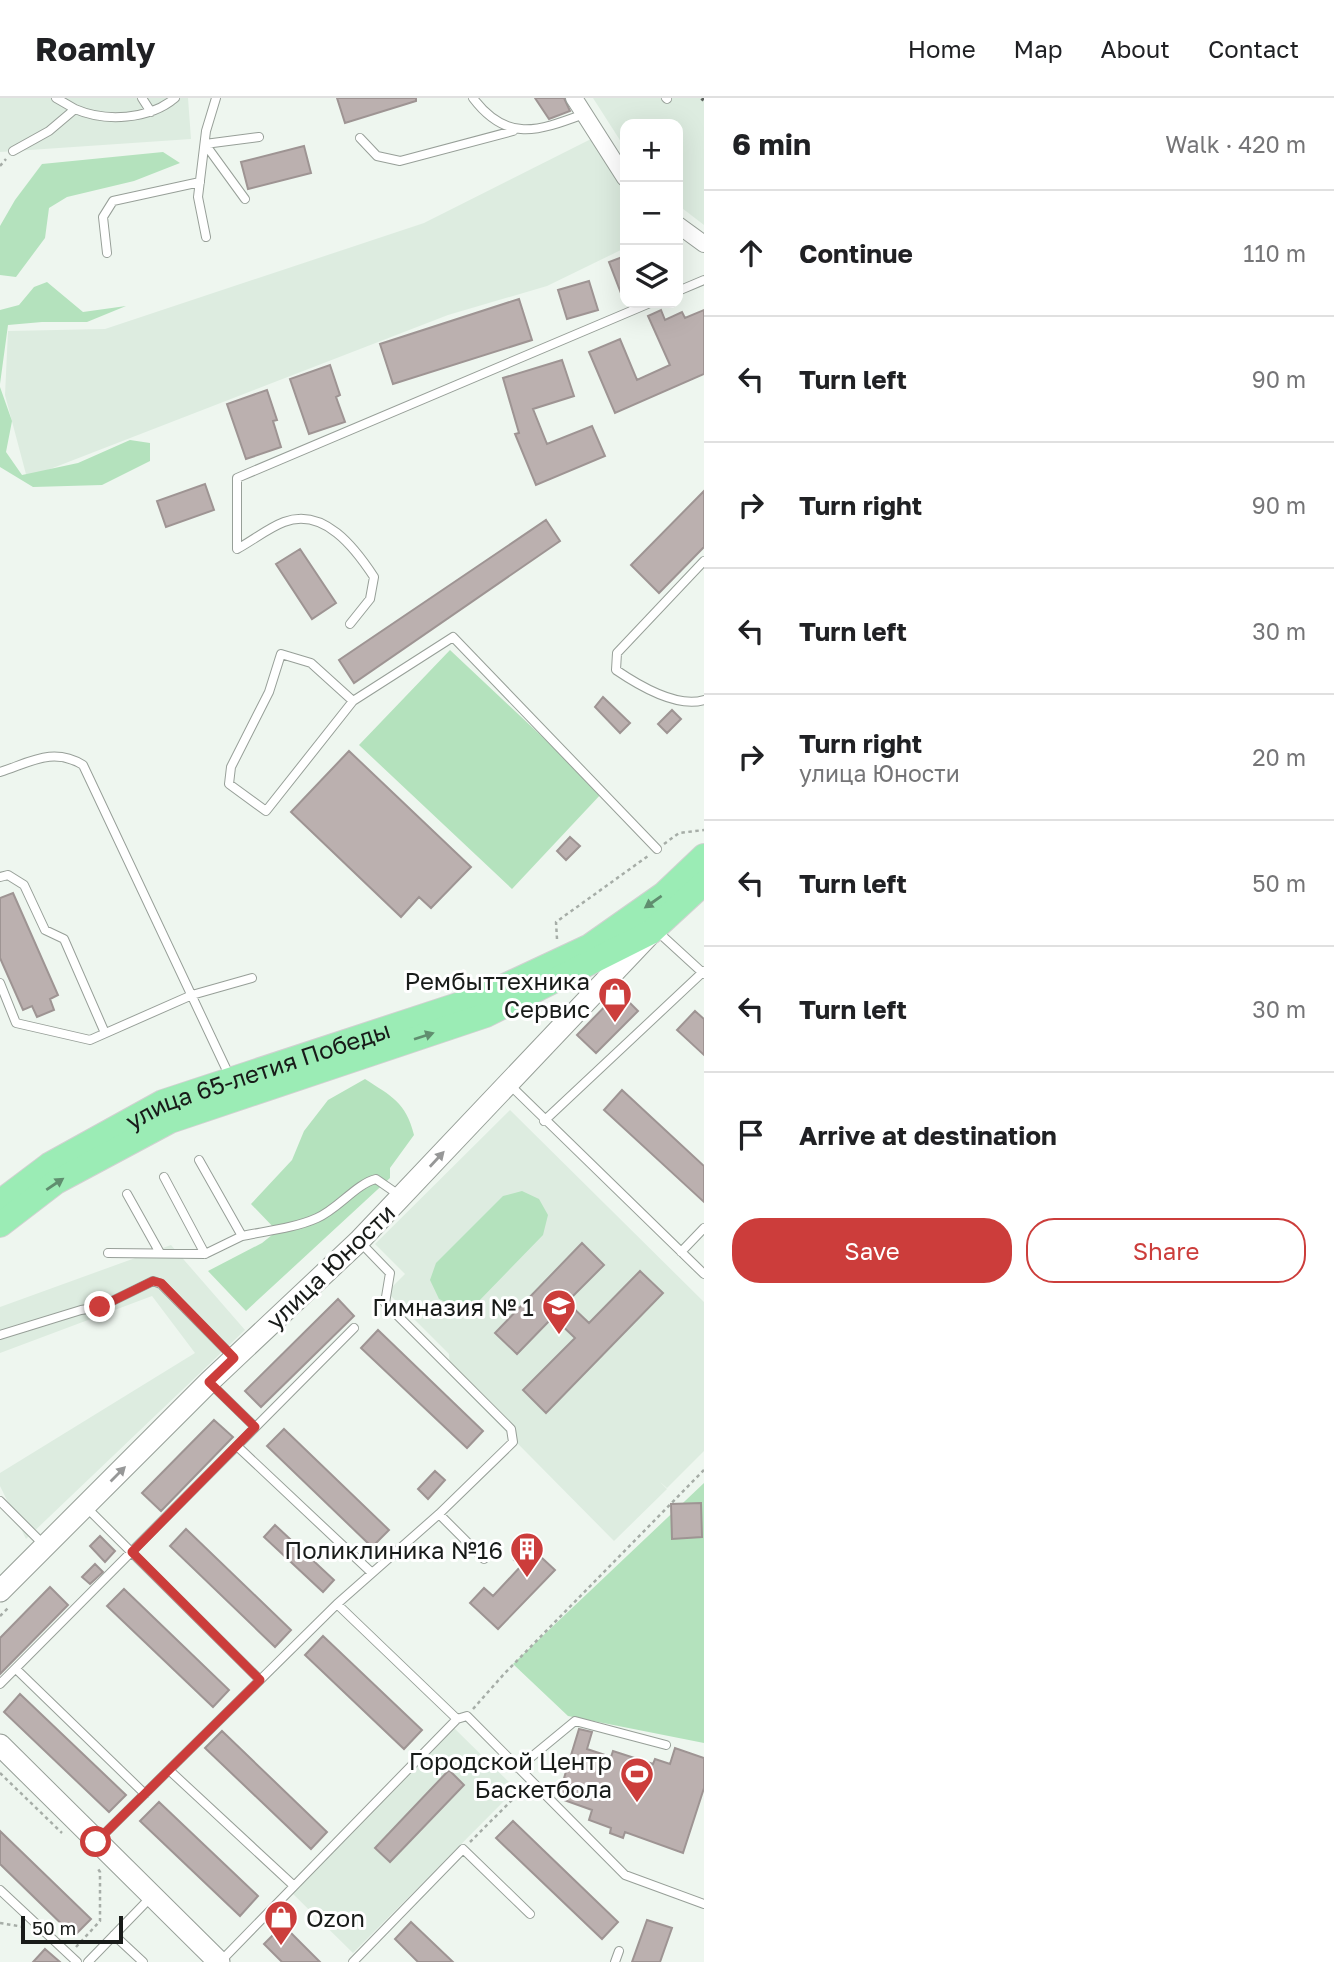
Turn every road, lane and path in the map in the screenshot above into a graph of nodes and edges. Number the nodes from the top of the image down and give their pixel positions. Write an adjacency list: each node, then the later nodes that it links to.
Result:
1 (56, 98): 7 (lane)
2 (142, 98): 8 (lane)
3 (175, 98): 8 (lane)
4 (216, 98): 13 (lane)
5 (473, 98): 10 (lane)
6 (574, 98): 9 (street)
7 (75, 109): 8 (lane); 14 (lane)
8 (151, 112)
9 (584, 114): 10 (lane); 15 (street)
10 (513, 131): 12 (lane)
11 (258, 137): 13 (lane)
12 (360, 138)
13 (205, 144): 16 (lane); 17 (lane)
14 (13, 151)
15 (620, 170)
16 (200, 182): 19 (lane); 21 (lane)
17 (245, 198)
18 (683, 229): 20 (street)
19 (206, 237)
20 (704, 244)
21 (107, 253)
22 (704, 280): 23 (lane)
23 (683, 289)
24 (638, 308): 26 (lane)
25 (704, 561): 28 (lane)
26 (350, 624)
27 (353, 701): 27 (lane); 31 (lane)
28 (704, 701)
29 (0, 772): 40 (lane)
30 (704, 830): 31 (path)
31 (657, 849): 36 (path)
32 (704, 856): 42 (main road, улица 65-летия Победы, one-way to 42)
33 (0, 877): 41 (lane)
34 (704, 883): 35 (main road, улица 65-летия Победы)
35 (653, 930): 37 (lane); 43 (street, улица Юности); 50 (main road, улица 65-летия Победы, one-way to 35)
36 (558, 946)
37 (703, 973): 44 (lane)
38 (252, 978): 40 (lane)
39 (0, 983): 41 (lane)
40 (192, 995): 41 (lane); 42 (lane)
41 (105, 1033)
42 (232, 1080): 49 (main road, улица 65-летия Победы)
43 (508, 1083): 44 (lane); 48 (street, улица Юности, one-way to 43)
44 (544, 1121): 54 (lane)
45 (199, 1160): 52 (lane)
46 (164, 1177): 57 (lane)
47 (127, 1194): 56 (lane)
48 (402, 1196): 52 (lane); 53 (street, улица Юности)
49 (0, 1202)
50 (0, 1225)
51 (704, 1228): 54 (lane)
52 (242, 1236): 57 (lane)
53 (359, 1241): 61 (street, улица Юности); 68 (lane)
54 (681, 1252): 58 (lane)
55 (108, 1253): 56 (lane)
56 (160, 1254): 57 (lane)
57 (205, 1254)
58 (704, 1274)
59 (354, 1328): 63 (lane)
60 (0, 1335): 61 (lane)
61 (234, 1358): 62 (street, улица Юности)
62 (209, 1382): 63 (lane); 67 (street, улица Юности, one-way to 62)
63 (255, 1427): 64 (lane)
64 (237, 1446): 70 (lane); 72 (lane)
65 (704, 1470): 78 (path)
66 (0, 1501): 69 (lane)
67 (85, 1506): 69 (street, улица Юности); 70 (lane)
68 (439, 1514): 71 (lane); 72 (lane)
69 (45, 1546): 73 (street, улица Юности)
70 (132, 1552): 75 (lane); 76 (lane)
71 (484, 1559)
72 (372, 1573): 74 (lane)
73 (0, 1591)
74 (337, 1604): 76 (lane); 79 (lane)
75 (16, 1669): 77 (lane); 86 (lane)
76 (260, 1680): 83 (lane)
77 (0, 1684)
78 (467, 1716): 79 (lane); 82 (lane)
79 (457, 1719): 91 (lane)
80 (0, 1745): 88 (street)
81 (666, 1745): 82 (lane)
82 (518, 1768): 85 (lane)
83 (169, 1770): 86 (lane); 91 (lane)
84 (0, 1773): 87 (path)
85 (531, 1780): 89 (path); 94 (lane)
86 (145, 1794): 88 (lane)
87 (66, 1837)
88 (96, 1842): 93 (street)
89 (463, 1849): 95 (lane); 101 (lane)
90 (94, 1864): 100 (path)
91 (293, 1885): 105 (lane)
92 (0, 1890): 96 (lane)
93 (152, 1896): 98 (lane); 105 (street)
94 (704, 1904)
95 (530, 1914)
96 (32, 1920): 97 (path); 100 (lane)
97 (0, 1923)
98 (114, 1935): 103 (lane); 104 (lane)
99 (619, 1951): 106 (lane)
100 (68, 1955): 102 (lane)
101 (359, 1960)
102 (77, 1962)
103 (88, 1962)
104 (144, 1962)
105 (220, 1962)
106 (615, 1962)

